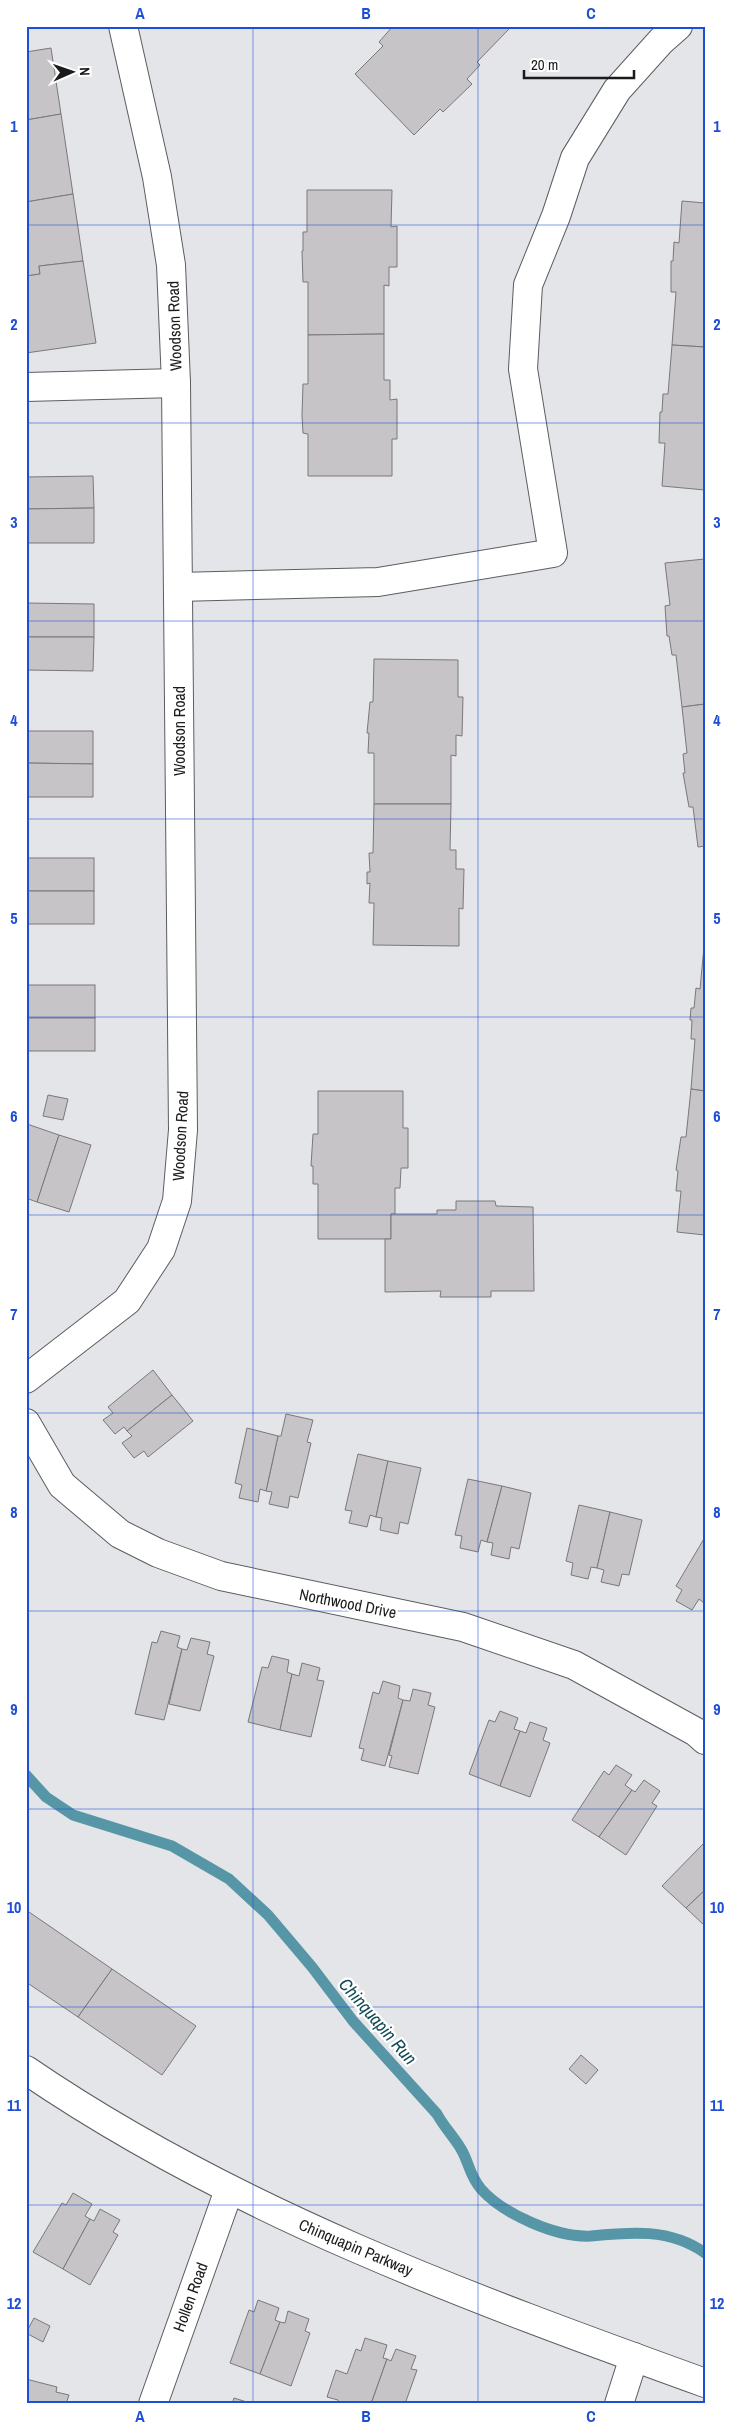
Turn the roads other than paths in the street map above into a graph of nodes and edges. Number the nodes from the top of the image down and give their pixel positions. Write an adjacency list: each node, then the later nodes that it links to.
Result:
1 (123, 26): 3 (street, Woodson Road)
2 (678, 26): 5 (street)
3 (176, 383): 4 (street); 5 (street, Woodson Road)
4 (26, 387)
5 (178, 587): 6 (street, Woodson Road)
6 (26, 1379)
7 (26, 1423): 8 (street, Northwood Drive)
8 (705, 1740)
9 (26, 2070): 10 (street, Chinquapin Parkway)
10 (229, 2190): 11 (street, Chinquapin Parkway); 13 (street, Hollen Road)
11 (634, 2358): 12 (street, Chinquapin Parkway); 14 (street)
12 (705, 2383)
13 (153, 2404)
14 (619, 2404)

